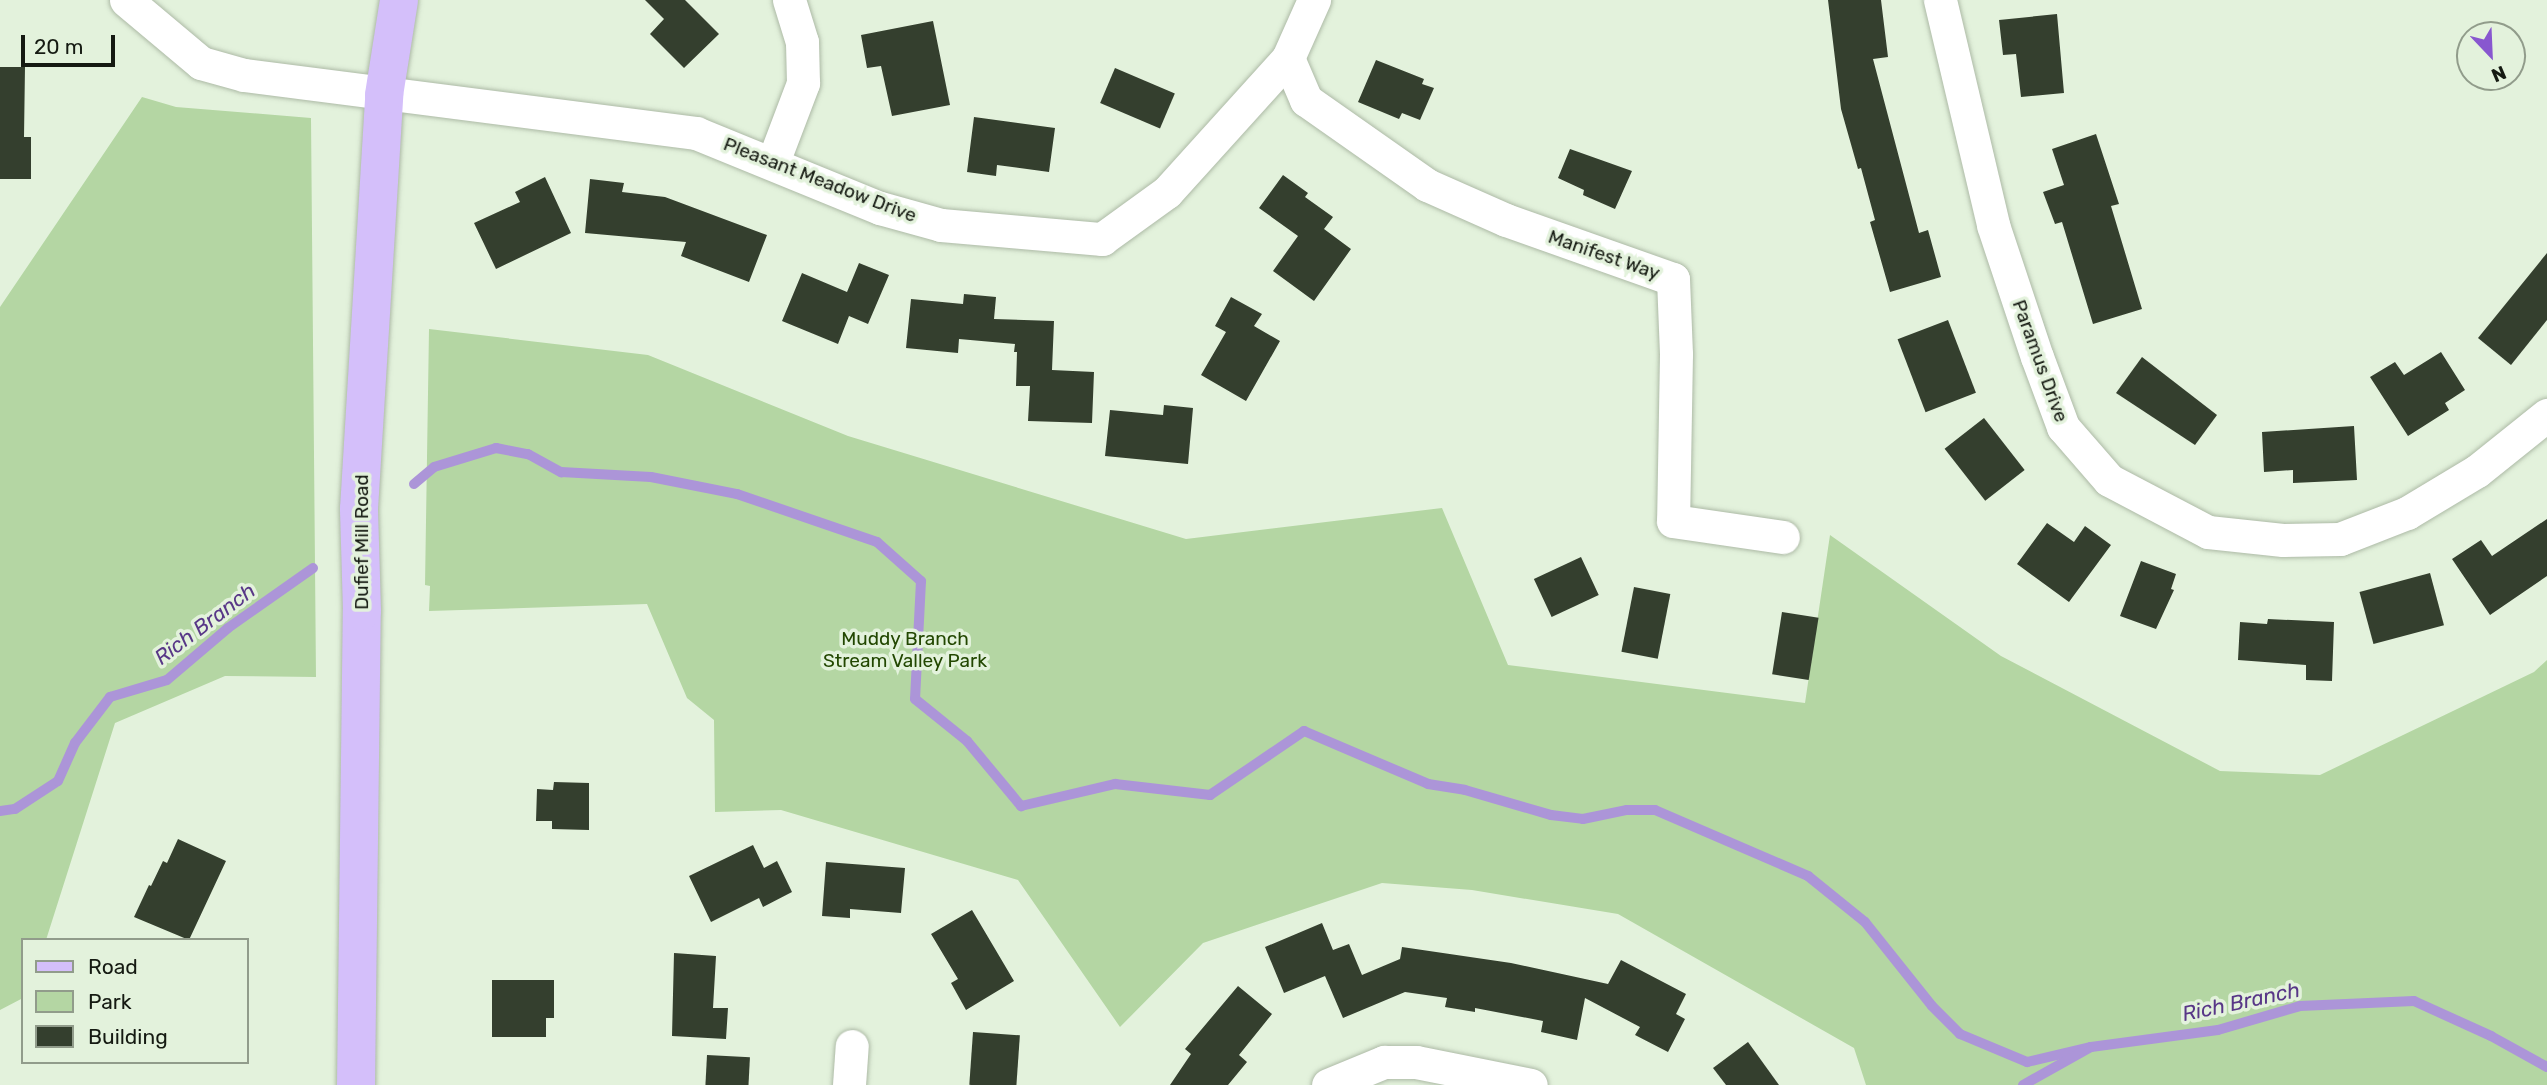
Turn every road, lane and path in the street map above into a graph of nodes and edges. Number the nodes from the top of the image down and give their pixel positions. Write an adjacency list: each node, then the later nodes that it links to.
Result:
1 (126, 0): 7 (street, Pleasant Meadow Drive)
2 (399, 0): 7 (main road, Dufief Mill Road)
3 (789, 0): 8 (street)
4 (1314, 0): 6 (street, Pleasant Meadow Drive)
5 (1940, 0): 9 (street, Paramus Drive)
6 (1288, 58): 8 (street, Pleasant Meadow Drive); 10 (street, Manifest Way)
7 (384, 95): 8 (street, Pleasant Meadow Drive); 12 (main road, Dufief Mill Road)
8 (773, 162)
9 (2547, 415)
10 (1783, 537)
11 (852, 1046): 13 (street)
12 (356, 1085)
13 (849, 1085)
14 (1328, 1085): 15 (street)
15 (1531, 1085)

